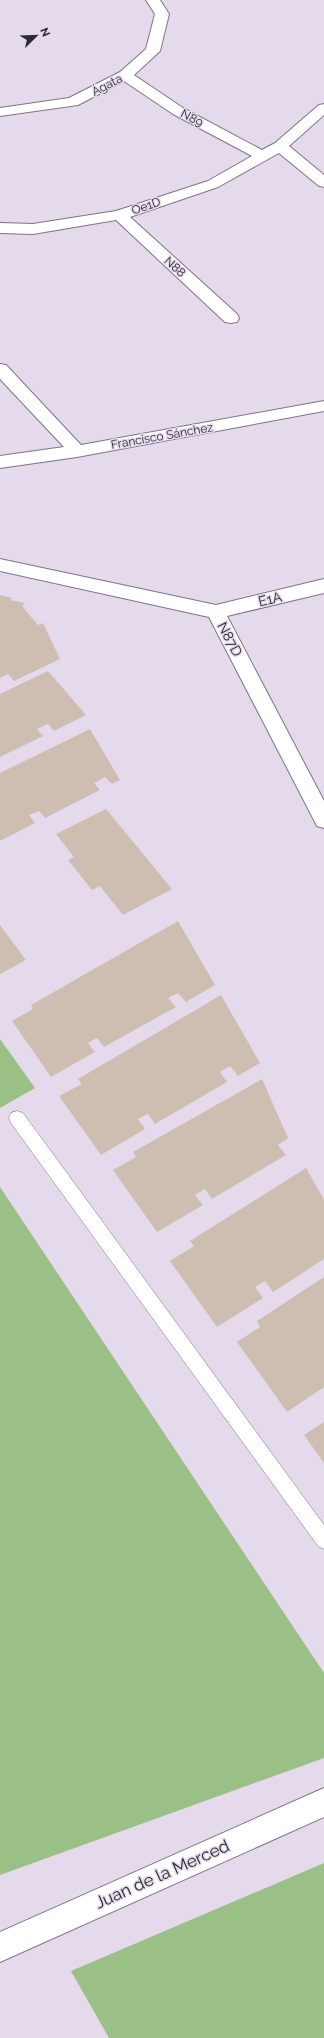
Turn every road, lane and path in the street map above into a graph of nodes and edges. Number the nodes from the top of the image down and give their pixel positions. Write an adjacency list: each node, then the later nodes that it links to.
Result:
1 (153, 0): 2 (street, Ágata)
2 (125, 75): 4 (street, Ágata); 6 (street, N89)
3 (324, 108): 5 (street, Oe1D)
4 (0, 112)
5 (280, 146): 6 (street, Oe1D); 7 (street)
6 (263, 156): 8 (street, Oe1D)
7 (324, 183)
8 (119, 216): 9 (street, Oe1D); 10 (street, N88)
9 (0, 228)
10 (231, 318)
11 (0, 369): 13 (street)
12 (324, 406): 13 (street, Francisco Sánchez)
13 (77, 451): 14 (street, Francisco Sánchez)
14 (0, 462)
15 (0, 565): 17 (street, N87D)
16 (324, 586): 17 (street, E1A)
17 (216, 612): 18 (street, N87D)
18 (318, 794): 19 (street, N87D)
19 (324, 820)
20 (17, 1118): 21 (lane)
21 (324, 1540)
22 (324, 1802): 23 (street, Juan de la Merced)
23 (0, 1946)

